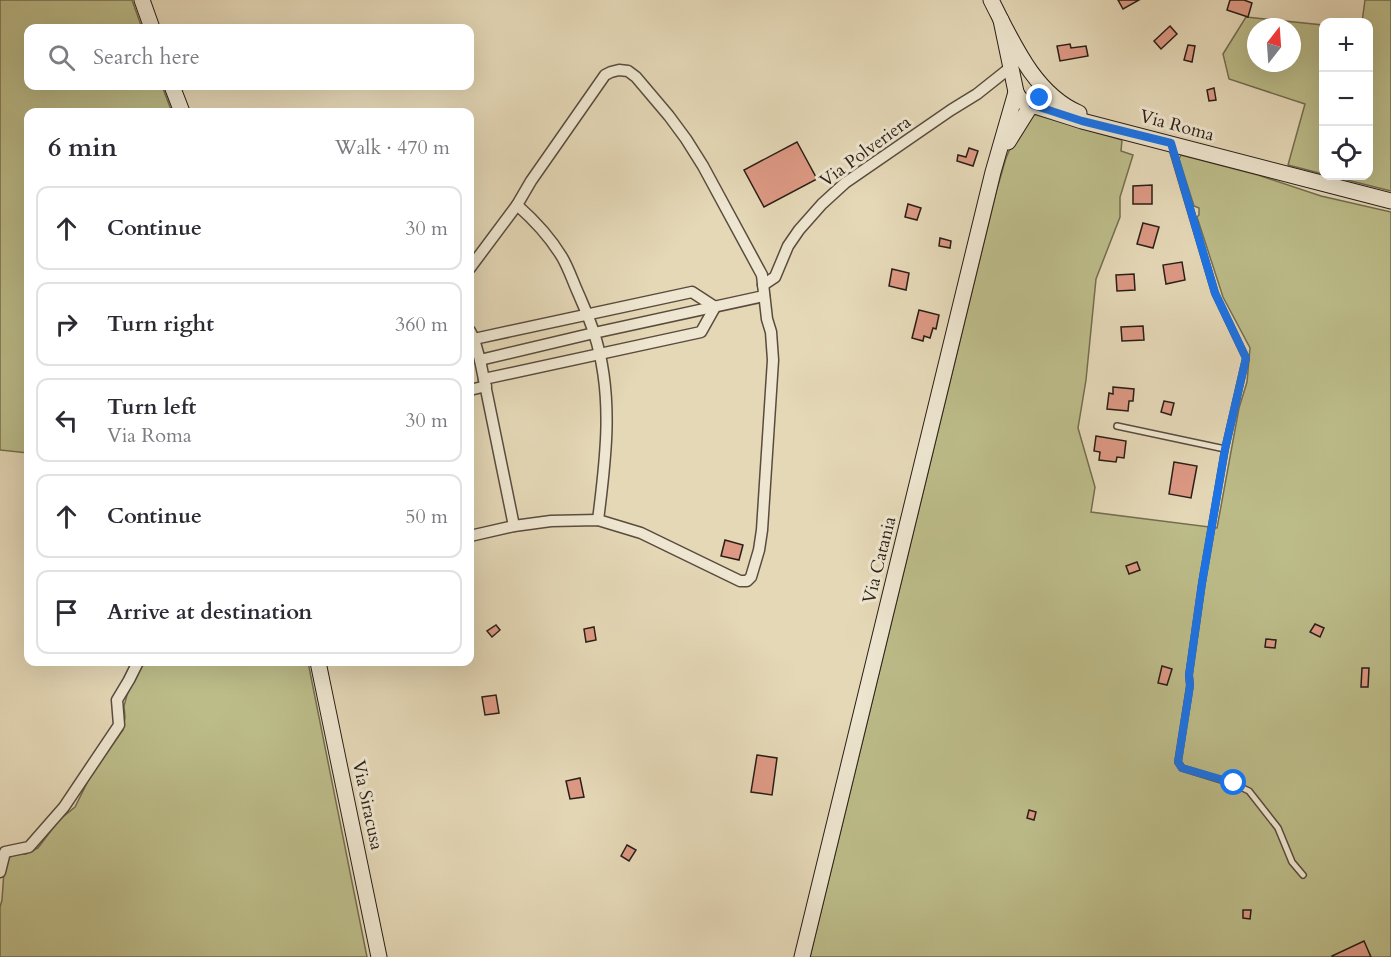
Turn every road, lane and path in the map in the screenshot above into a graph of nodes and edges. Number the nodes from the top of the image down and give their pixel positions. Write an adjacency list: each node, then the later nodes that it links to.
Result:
1 (142, 0): 4 (street)
2 (991, 0): 3 (street)
3 (1001, 20): 5 (street); 6 (street)
4 (151, 24)
5 (1011, 67): 8 (street); 16 (street, Via Polveriera)
6 (1041, 84): 8 (street); 8 (street); 10 (street)
7 (174, 90): 9 (street)
8 (1026, 98): 10 (street); 12 (street); 12 (street)
9 (180, 108)
10 (1117, 129): 11 (street, Via Roma)
11 (1171, 143): 13 (street, Via Roma); 26 (lane)
12 (993, 172): 35 (street, Via Catania)
13 (1391, 201)
14 (517, 205): 15 (street); 16 (street); 18 (street)
15 (474, 263)
16 (763, 290): 17 (street); 27 (street)
17 (715, 307): 18 (street); 19 (street); 22 (street)
18 (588, 315): 19 (street); 20 (street)
19 (594, 333): 21 (street); 22 (street)
20 (474, 335)
21 (476, 354): 23 (street)
22 (600, 354): 23 (street); 27 (street)
23 (485, 382): 24 (street); 28 (street)
24 (474, 388)
25 (1117, 426): 26 (lane)
26 (1225, 449): 33 (lane)
27 (598, 520): 28 (street)
28 (514, 526): 29 (street)
29 (474, 535)
30 (136, 666): 32 (street)
31 (319, 666): 34 (street, Via Siracusa)
32 (0, 872)
33 (1303, 875)
34 (379, 957)
35 (802, 957)

